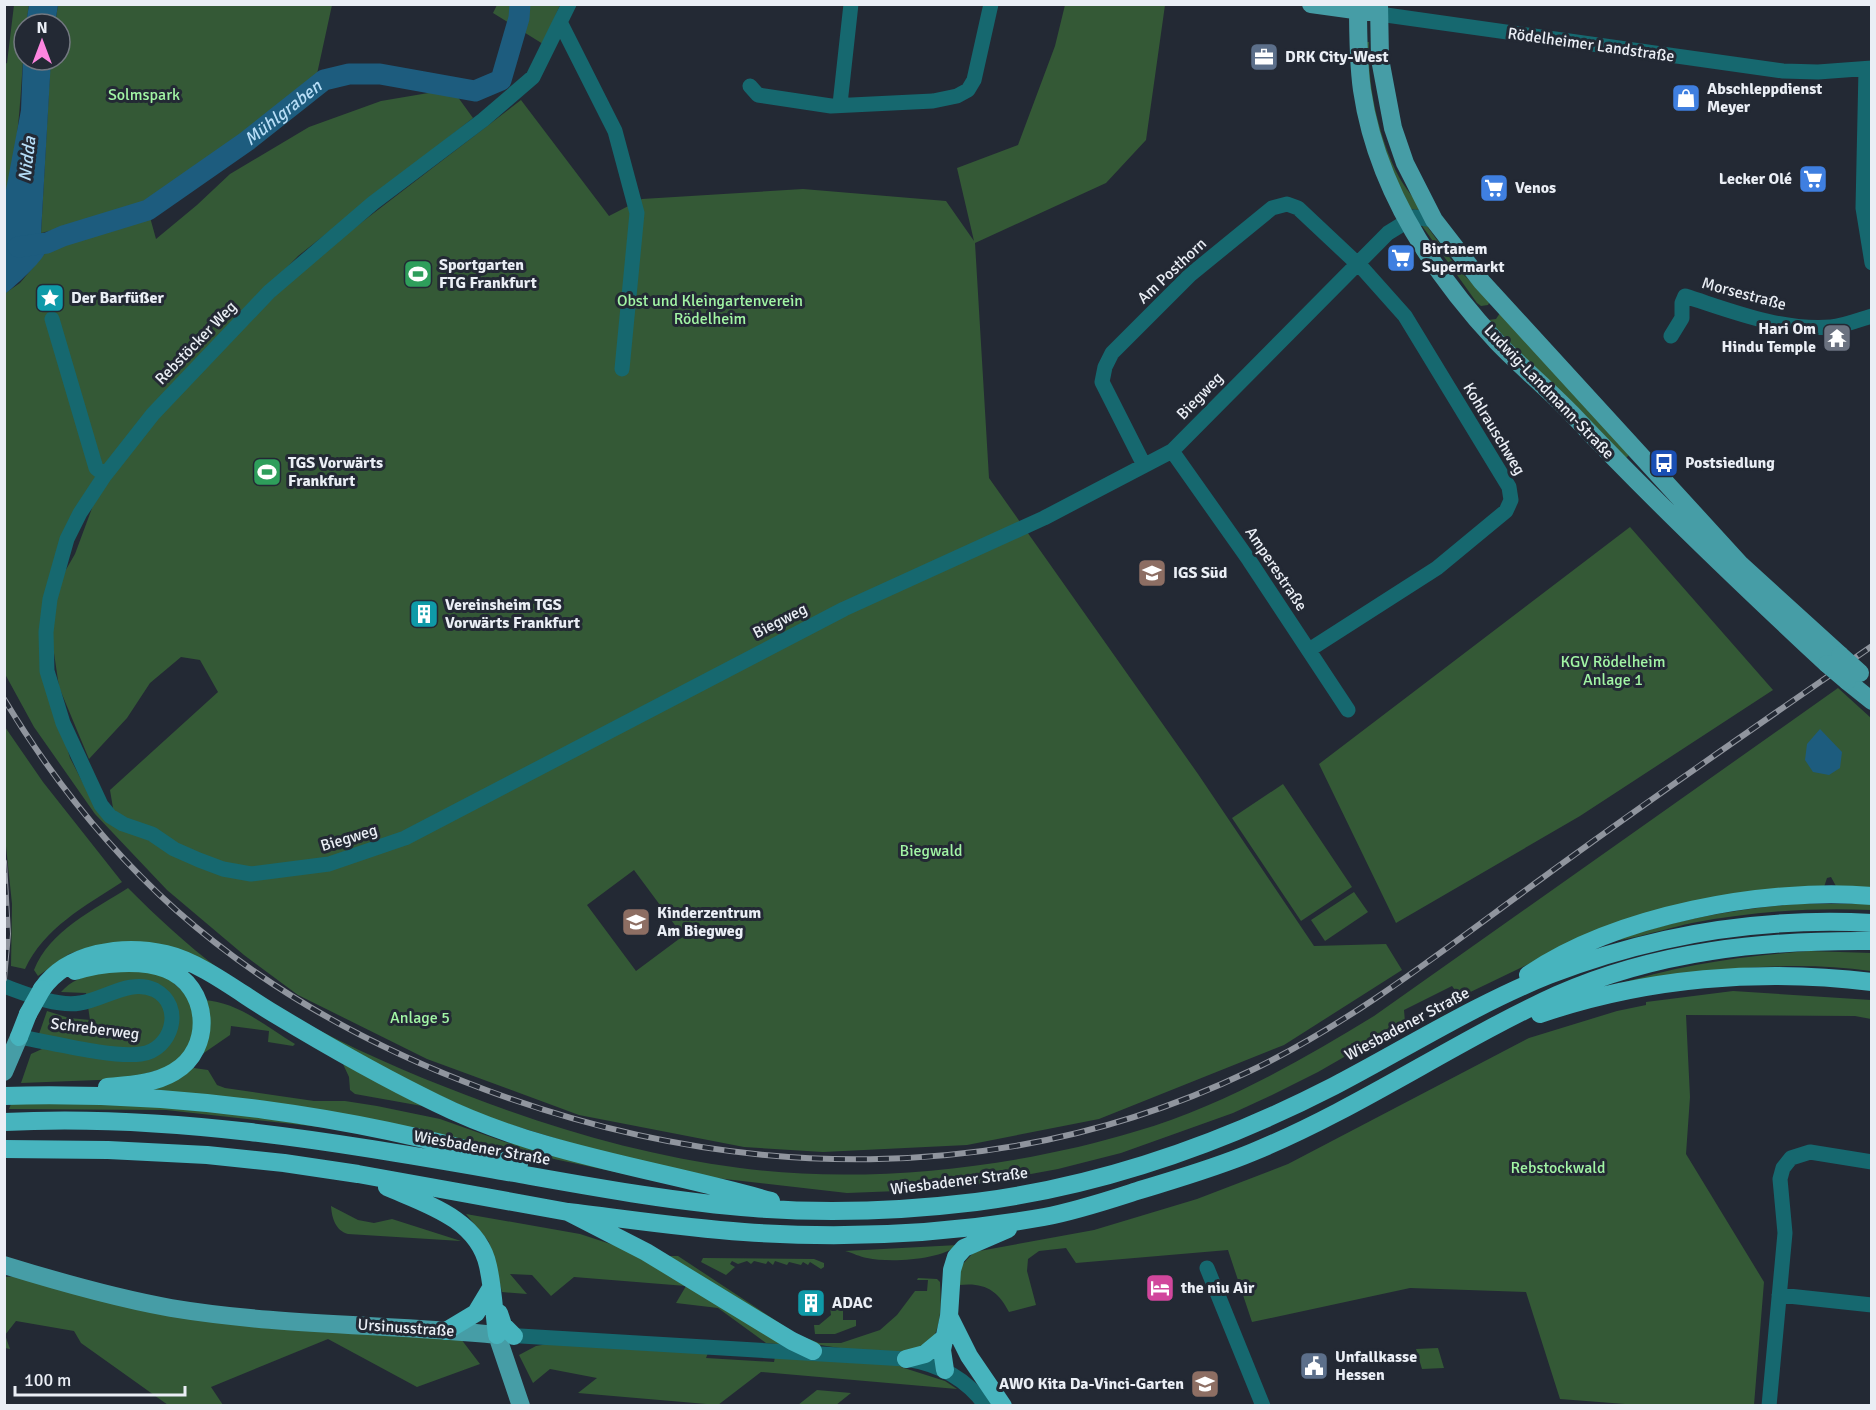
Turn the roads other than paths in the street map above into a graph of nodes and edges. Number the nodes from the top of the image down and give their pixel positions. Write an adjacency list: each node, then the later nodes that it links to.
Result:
1 (569, 4): 7 (street, Rebstöcker Weg)
2 (851, 4): 10 (street)
3 (991, 4): 10 (street)
4 (1311, 4): 5 (main road, Rödelheimer Landstraße)
5 (1358, 8): 6 (main road, Rödelheimer Landstraße); 11 (main road, Ludwig-Landmann-Straße)
6 (1379, 9): 8 (street, Rödelheimer Landstraße); 12 (main road, Ludwig-Landmann-Straße)
7 (561, 24): 20 (street); 23 (street, Rebstöcker Weg)
8 (1869, 69): 14 (street)
9 (750, 86): 10 (street)
10 (840, 104)
11 (1406, 220): 12 (street); 13 (street, Biegweg); 16 (main road, Ludwig-Landmann-Straße)
12 (1434, 220): 15 (main road, Ludwig-Landmann-Straße)
13 (1356, 263): 21 (street, Biegweg); 22 (street, Am Posthorn); 24 (street, Kohlrauschweg)
14 (1872, 263)
15 (1500, 302): 16 (main road); 25 (main road, Ludwig-Landmann-Straße)
16 (1470, 310): 25 (main road, Ludwig-Landmann-Straße)
17 (1872, 316): 19 (street, Morsestraße)
18 (52, 319): 23 (street)
19 (1671, 336)
20 (622, 369)
21 (1172, 451): 22 (street, Biegweg); 24 (street, Amperestraße)
22 (1144, 465): 29 (street, Biegweg)
23 (105, 475): 29 (street, Rebstöcker Weg)
24 (1309, 650): 28 (street, Amperestraße)
25 (1834, 660): 26 (main road, Ludwig-Landmann-Straße, bridge)
26 (1860, 679): 27 (main road, Ludwig-Landmann-Straße)
27 (1872, 701)
28 (1348, 710)
29 (90, 782)
30 (1872, 896): 36 (highway)
31 (1872, 922): 36 (highway, Wiesbadener Straße)
32 (1872, 941): 37 (highway)
33 (1872, 982): 37 (highway)
34 (4, 986): 38 (street, Schreberweg)
35 (42, 989): 38 (highway, bridge); 40 (highway); 47 (highway)
36 (1498, 998): 47 (highway, Wiesbadener Straße)
37 (1479, 1035): 49 (highway)
38 (19, 1037): 39 (main road)
39 (4, 1072)
40 (41, 1095): 41 (highway); 46 (highway)
41 (4, 1096)
42 (4, 1122): 46 (highway, Wiesbadener Straße)
43 (4, 1149): 45 (highway)
44 (1872, 1162): 53 (street)
45 (358, 1174): 48 (highway); 52 (highway)
46 (583, 1185): 47 (highway, Wiesbadener Straße)
47 (810, 1211)
48 (568, 1212): 49 (highway); 59 (highway)
49 (1047, 1216): 55 (highway)
50 (4, 1265): 56 (main road, Ursinusstraße)
51 (1208, 1268): 66 (street)
52 (490, 1282): 56 (highway); 57 (highway)
53 (1779, 1295): 54 (street); 67 (street)
54 (1872, 1305)
55 (949, 1316): 58 (highway); 65 (highway)
56 (446, 1331): 57 (main road, Ursinusstraße)
57 (514, 1336): 59 (street, Ursinusstraße); 62 (main road); 62 (main road)
58 (943, 1339): 60 (highway); 61 (highway)
59 (813, 1351): 60 (street, Ursinusstraße)
60 (906, 1359): 61 (street, Ursinusstraße)
61 (945, 1370): 64 (street, Ursinusstraße)
62 (511, 1374): 63 (main road)
63 (521, 1406)
64 (986, 1406)
65 (1003, 1406)
66 (1263, 1406)
67 (1769, 1406)

